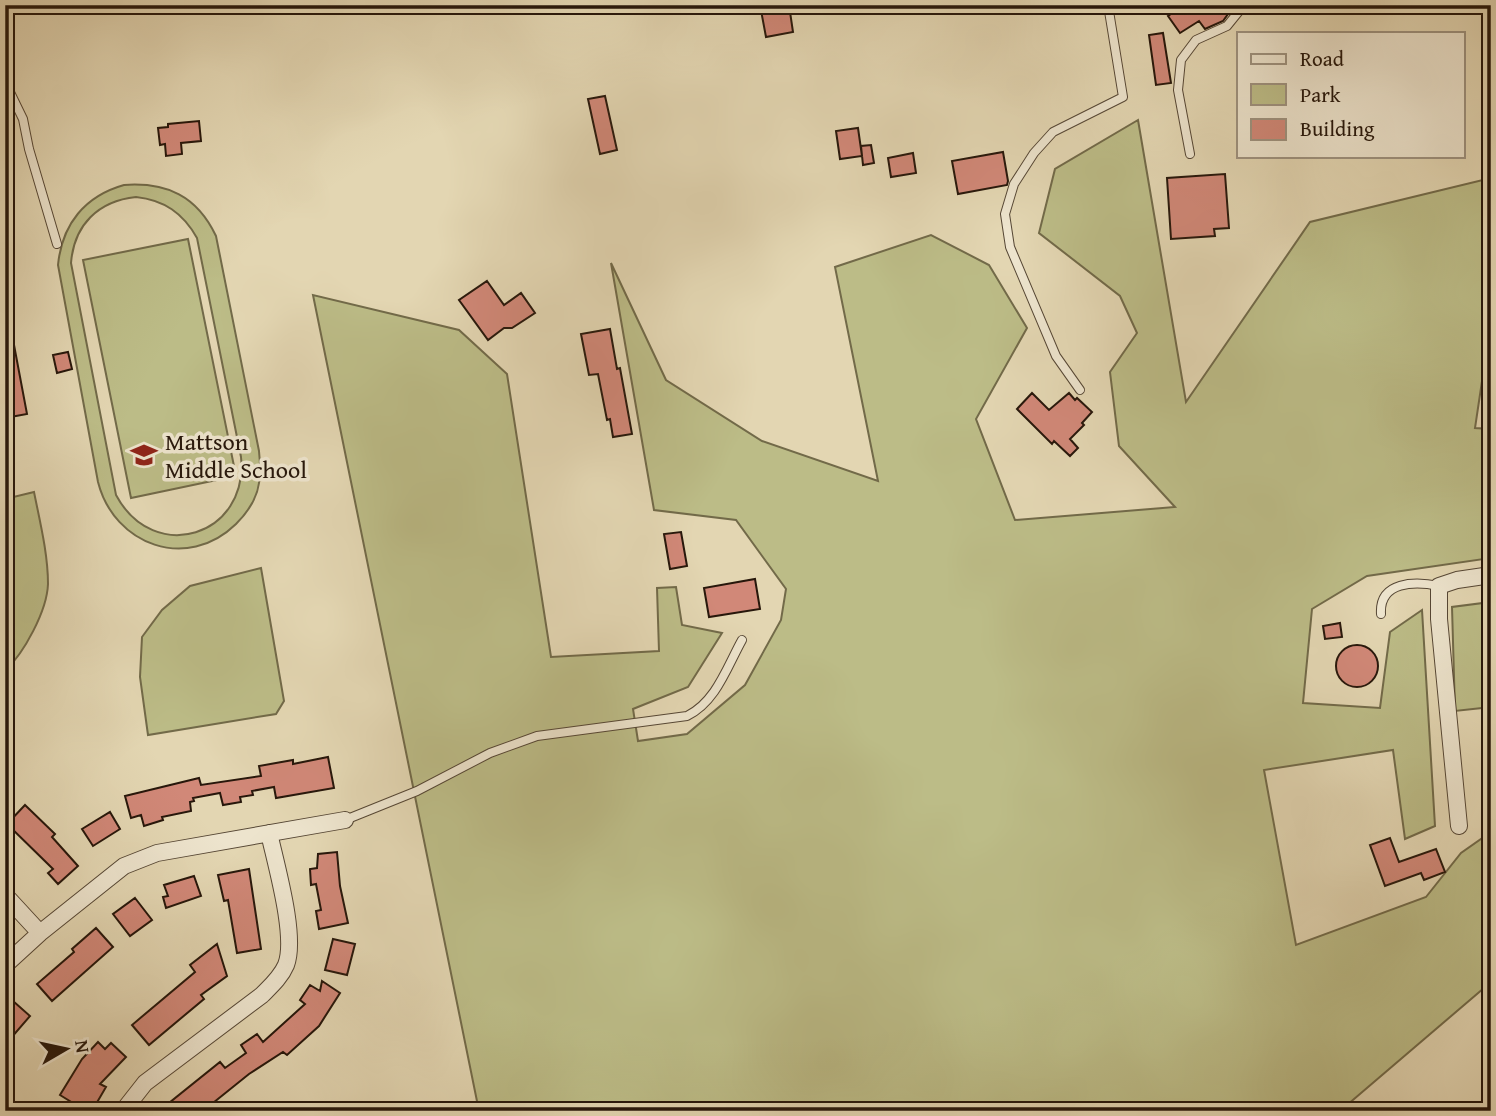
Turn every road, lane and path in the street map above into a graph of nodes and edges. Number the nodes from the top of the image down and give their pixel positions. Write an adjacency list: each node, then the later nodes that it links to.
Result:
1 (1108, 5): 6 (lane)
2 (1244, 5): 4 (lane)
3 (5, 82): 5 (lane)
4 (1190, 154)
5 (57, 244)
6 (1080, 390)
7 (1491, 575): 8 (street)
8 (1439, 586): 9 (lane); 12 (street)
9 (1381, 614)
10 (742, 640): 11 (lane)
11 (345, 820): 13 (street)
12 (1459, 825)
13 (269, 833): 15 (street); 17 (street)
14 (5, 895): 15 (street)
15 (40, 933): 16 (street)
16 (5, 965)
17 (122, 1111)

